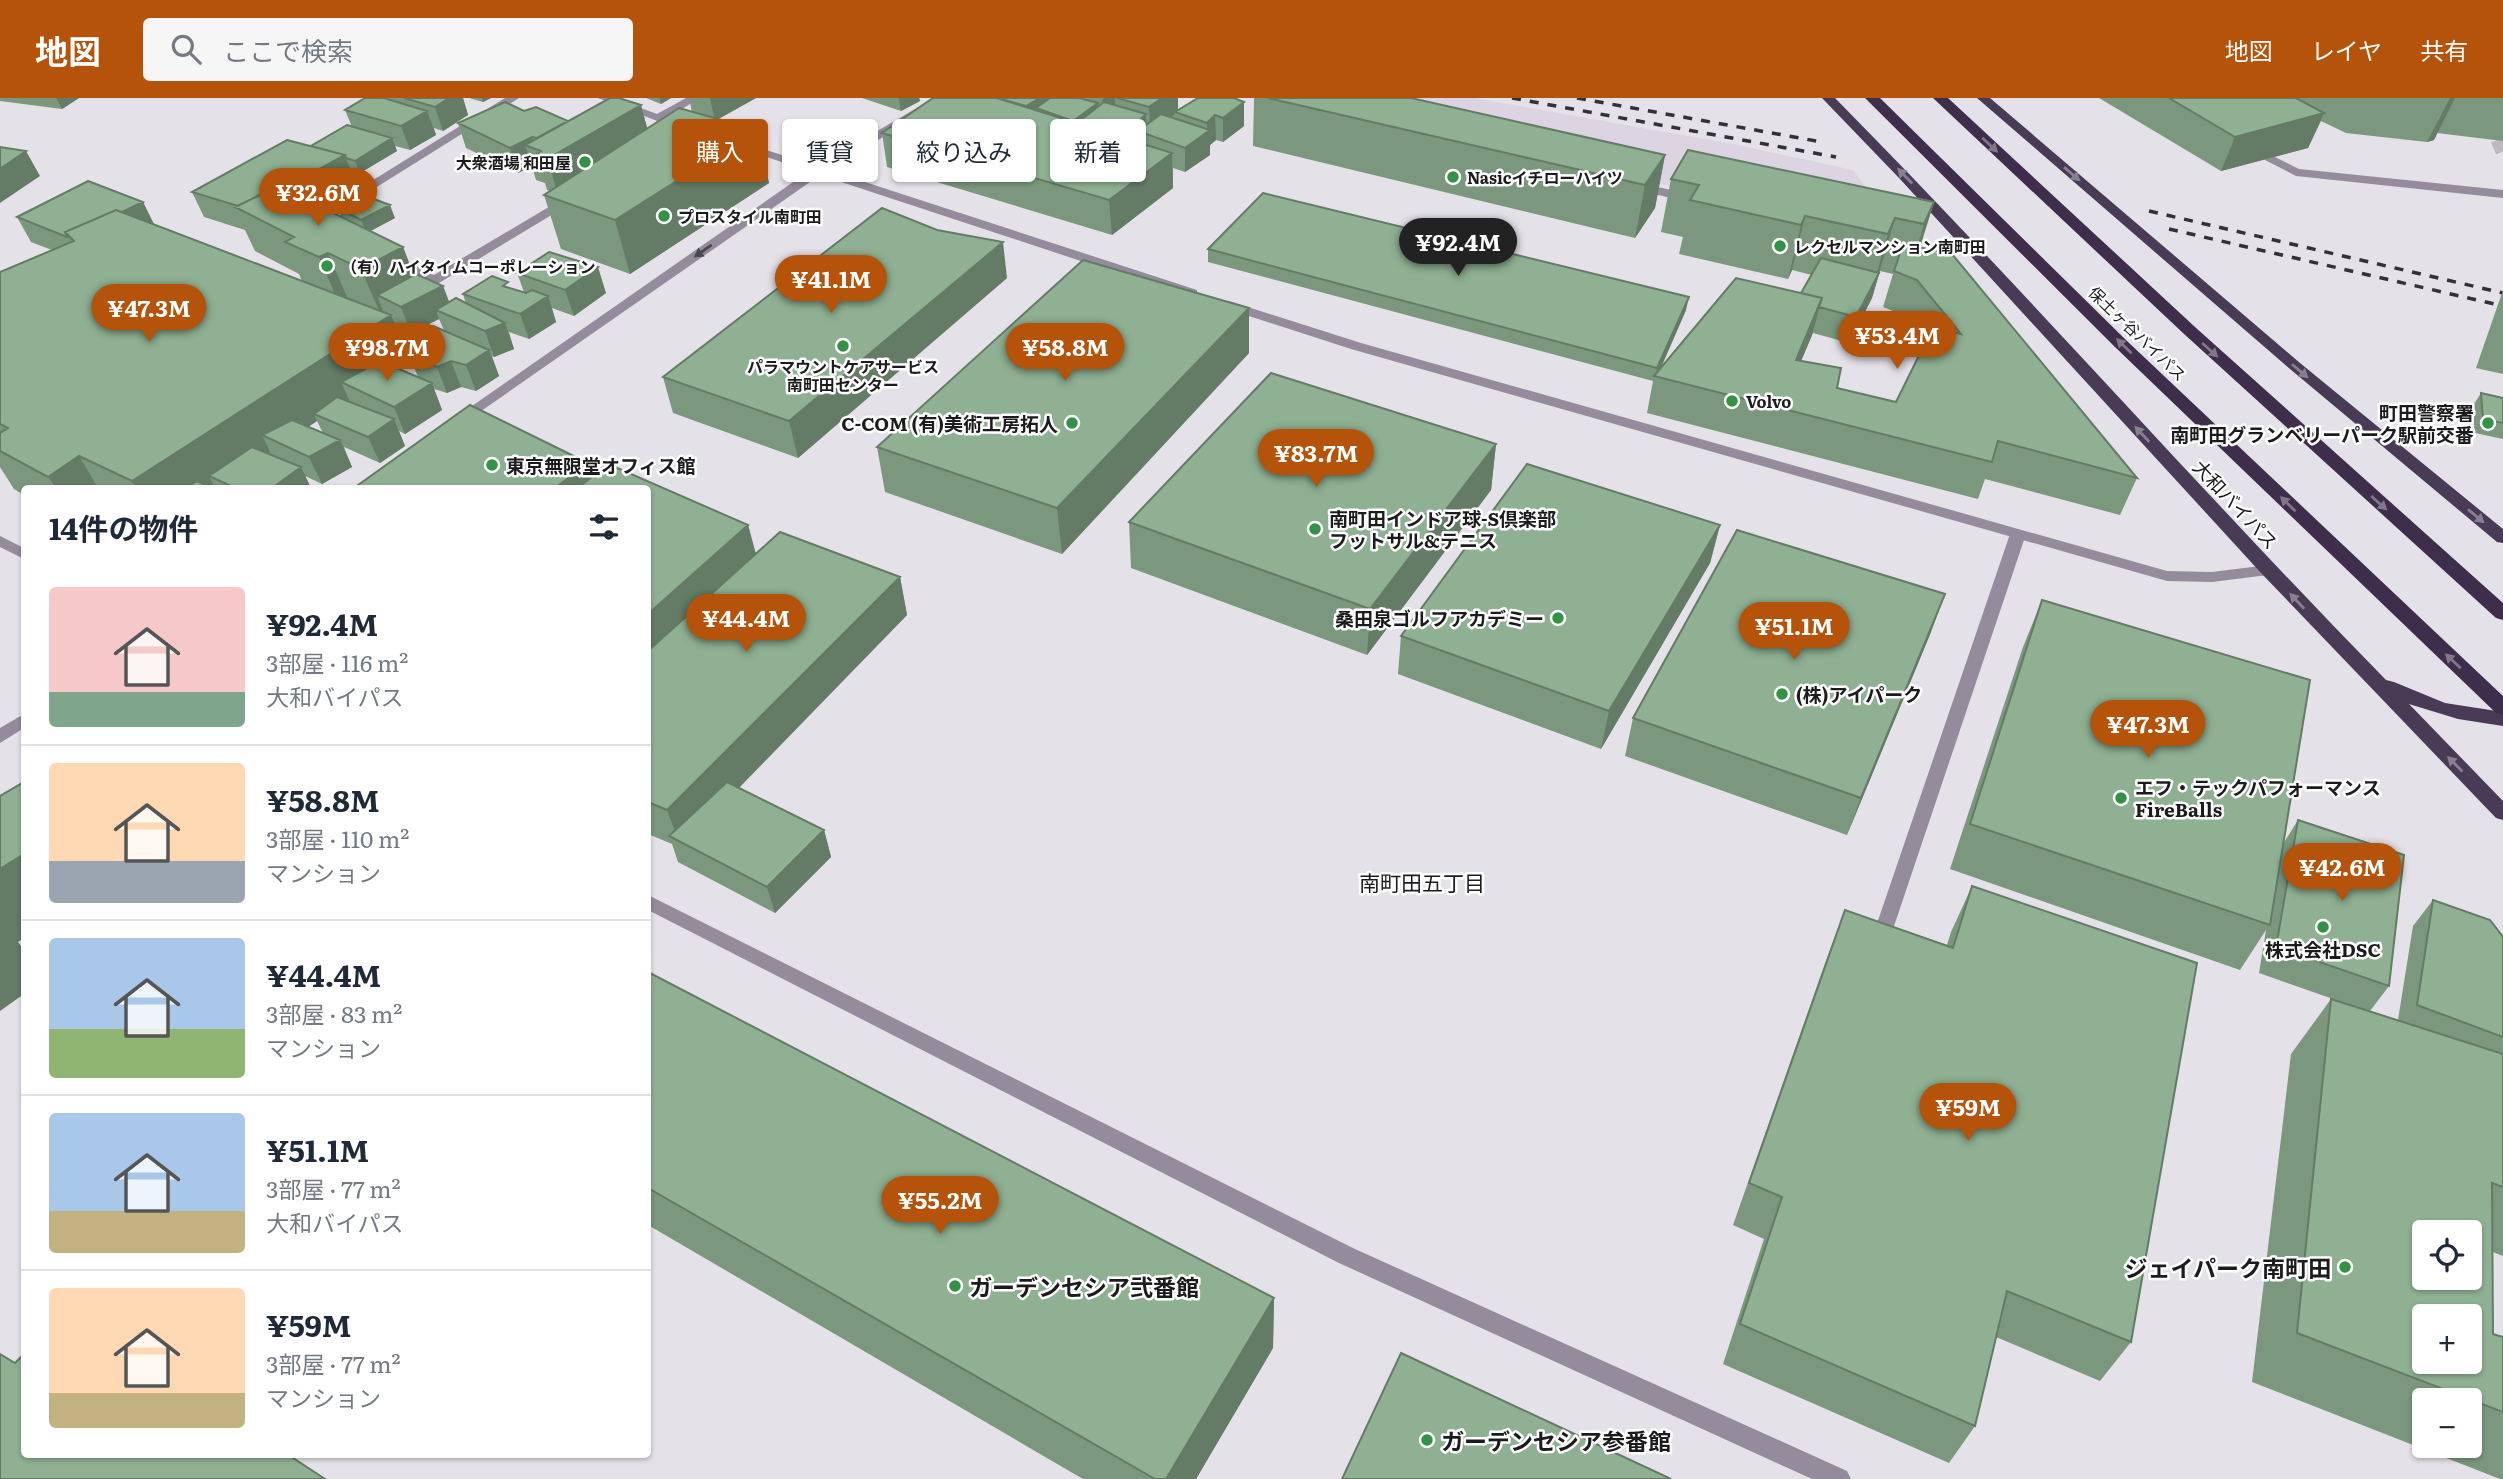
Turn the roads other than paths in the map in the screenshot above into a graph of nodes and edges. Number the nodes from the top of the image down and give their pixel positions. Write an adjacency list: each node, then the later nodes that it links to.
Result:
1 (513, 98): 19 (street)
2 (604, 98): 9 (street)
3 (694, 98): 9 (street)
4 (942, 98): 11 (street)
5 (1828, 98): 26 (highway, 大和バイパス, one-way to 5)
6 (1872, 98): 29 (highway, 保土ヶ谷バイパス, one-way to 6)
7 (1941, 98): 27 (highway, 保土ヶ谷バイパス, one-way to 27)
8 (1983, 98): 23 (highway, one-way to 23)
9 (657, 118): 10 (street)
10 (672, 126)
11 (878, 135)
12 (2269, 158): 17 (street)
13 (802, 182): 21 (street, one-way to 21)
14 (856, 182): 22 (street)
15 (1626, 184): 18 (street)
16 (578, 194): 20 (street)
17 (2503, 194)
18 (1680, 196)
19 (339, 232)
20 (375, 250)
21 (452, 425)
22 (2018, 534): 26 (street); 35 (street)
23 (2503, 538)
24 (0, 541): 25 (street)
25 (21, 552)
26 (2268, 570): 28 (highway, 大和バイパス, one-way to 26)
27 (2503, 614)
28 (2365, 673): 30 (highway); 33 (highway, 大和バイパス, one-way to 28)
29 (2503, 708)
30 (2503, 719)
31 (21, 722): 32 (street)
32 (0, 737)
33 (2503, 813)
34 (651, 904): 36 (street)
35 (1877, 951)
36 (1839, 1479)

